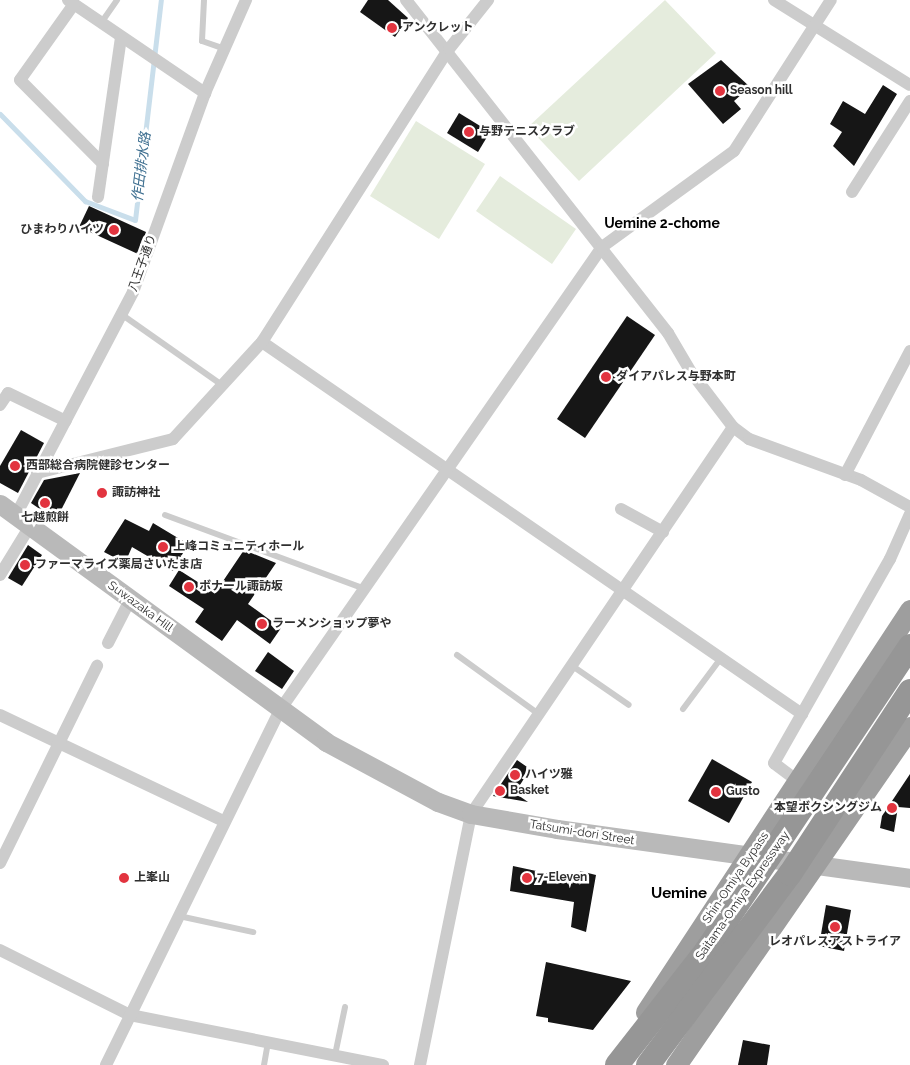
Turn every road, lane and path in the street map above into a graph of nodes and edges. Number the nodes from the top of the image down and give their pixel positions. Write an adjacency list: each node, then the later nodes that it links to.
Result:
1 (117, 0): 9 (lane)
2 (204, 0): 12 (lane)
3 (246, 0): 12 (street, 八王子通り)
4 (406, 0): 13 (street)
5 (488, 0): 13 (street)
6 (774, 0): 10 (street)
7 (831, 0): 10 (street)
8 (71, 2): 9 (street); 17 (street)
9 (100, 23): 11 (street)
10 (815, 26): 14 (street); 20 (street)
11 (121, 38): 15 (street); 17 (street)
12 (225, 49): 15 (street, 八王子通り)
13 (449, 49): 20 (street); 22 (street)
14 (910, 85)
15 (205, 93): 21 (street, 八王子通り)
16 (910, 101): 18 (street)
17 (103, 164): 19 (street)
18 (852, 192)
19 (98, 197)
20 (602, 247): 27 (street); 28 (street)
21 (121, 314): 24 (lane); 26 (street, 八王子通り)
22 (262, 342): 24 (street); 28 (street)
23 (910, 351): 30 (street)
24 (222, 385): 29 (street)
25 (0, 405): 26 (street)
26 (66, 421): 29 (street, 八王子通り)
27 (734, 427): 30 (street); 37 (street)
28 (448, 468): 39 (street); 40 (street)
29 (37, 473): 36 (street, 八王子通り)
30 (845, 475): 32 (street)
31 (0, 504): 36 (main road, Suwazaka Hill)
32 (910, 506)
33 (621, 509): 37 (street)
34 (910, 514): 54 (street)
35 (165, 515): 39 (lane)
36 (23, 520): 38 (street, 八王子通り); 41 (main road, Suwazaka Hill)
37 (663, 532): 40 (street)
38 (0, 575)
39 (365, 589): 52 (street)
40 (623, 590): 46 (street); 47 (street)
41 (130, 600): 43 (street); 52 (main road, Suwazaka Hill)
42 (910, 610): 58 (highway, Shin-Omiya Bypass)
43 (108, 644)
44 (910, 646): 77 (highway, Saitama-Omiya Expressway, bridge)
45 (456, 655): 53 (lane)
46 (721, 658): 51 (lane); 54 (street)
47 (571, 665): 50 (lane); 53 (street)
48 (96, 666): 57 (street)
49 (910, 690): 78 (highway, Saitama-Omiya Expressway, bridge)
50 (629, 705)
51 (683, 709)
52 (280, 710): 59 (main road, Tatsumi-dori Street); 60 (street)
53 (538, 713): 59 (street)
54 (802, 714): 58 (street)
55 (0, 715): 57 (street)
56 (910, 727): 63 (highway)
57 (58, 744): 60 (street); 62 (street)
58 (799, 782): 61 (highway, Shin-Omiya Bypass)
59 (472, 814): 61 (main road, Tatsumi-dori Street); 75 (street)
60 (223, 822): 65 (street)
61 (750, 858): 63 (main road, Tatsumi-dori Street); 76 (highway, Shin-Omiya Bypass)
62 (0, 863)
63 (815, 867): 64 (main road, Tatsumi-dori Street); 79 (highway)
64 (910, 878)
65 (179, 916): 66 (lane); 69 (street)
66 (253, 932)
67 (0, 950): 69 (street)
68 (345, 1007): 71 (lane)
69 (130, 1015): 70 (street); 72 (street)
70 (268, 1041): 71 (street); 73 (lane)
71 (335, 1055): 74 (street)
72 (106, 1065)
73 (264, 1065)
74 (383, 1065)
75 (420, 1065)
76 (604, 1065)
77 (617, 1065)
78 (648, 1065)
79 (676, 1065)

